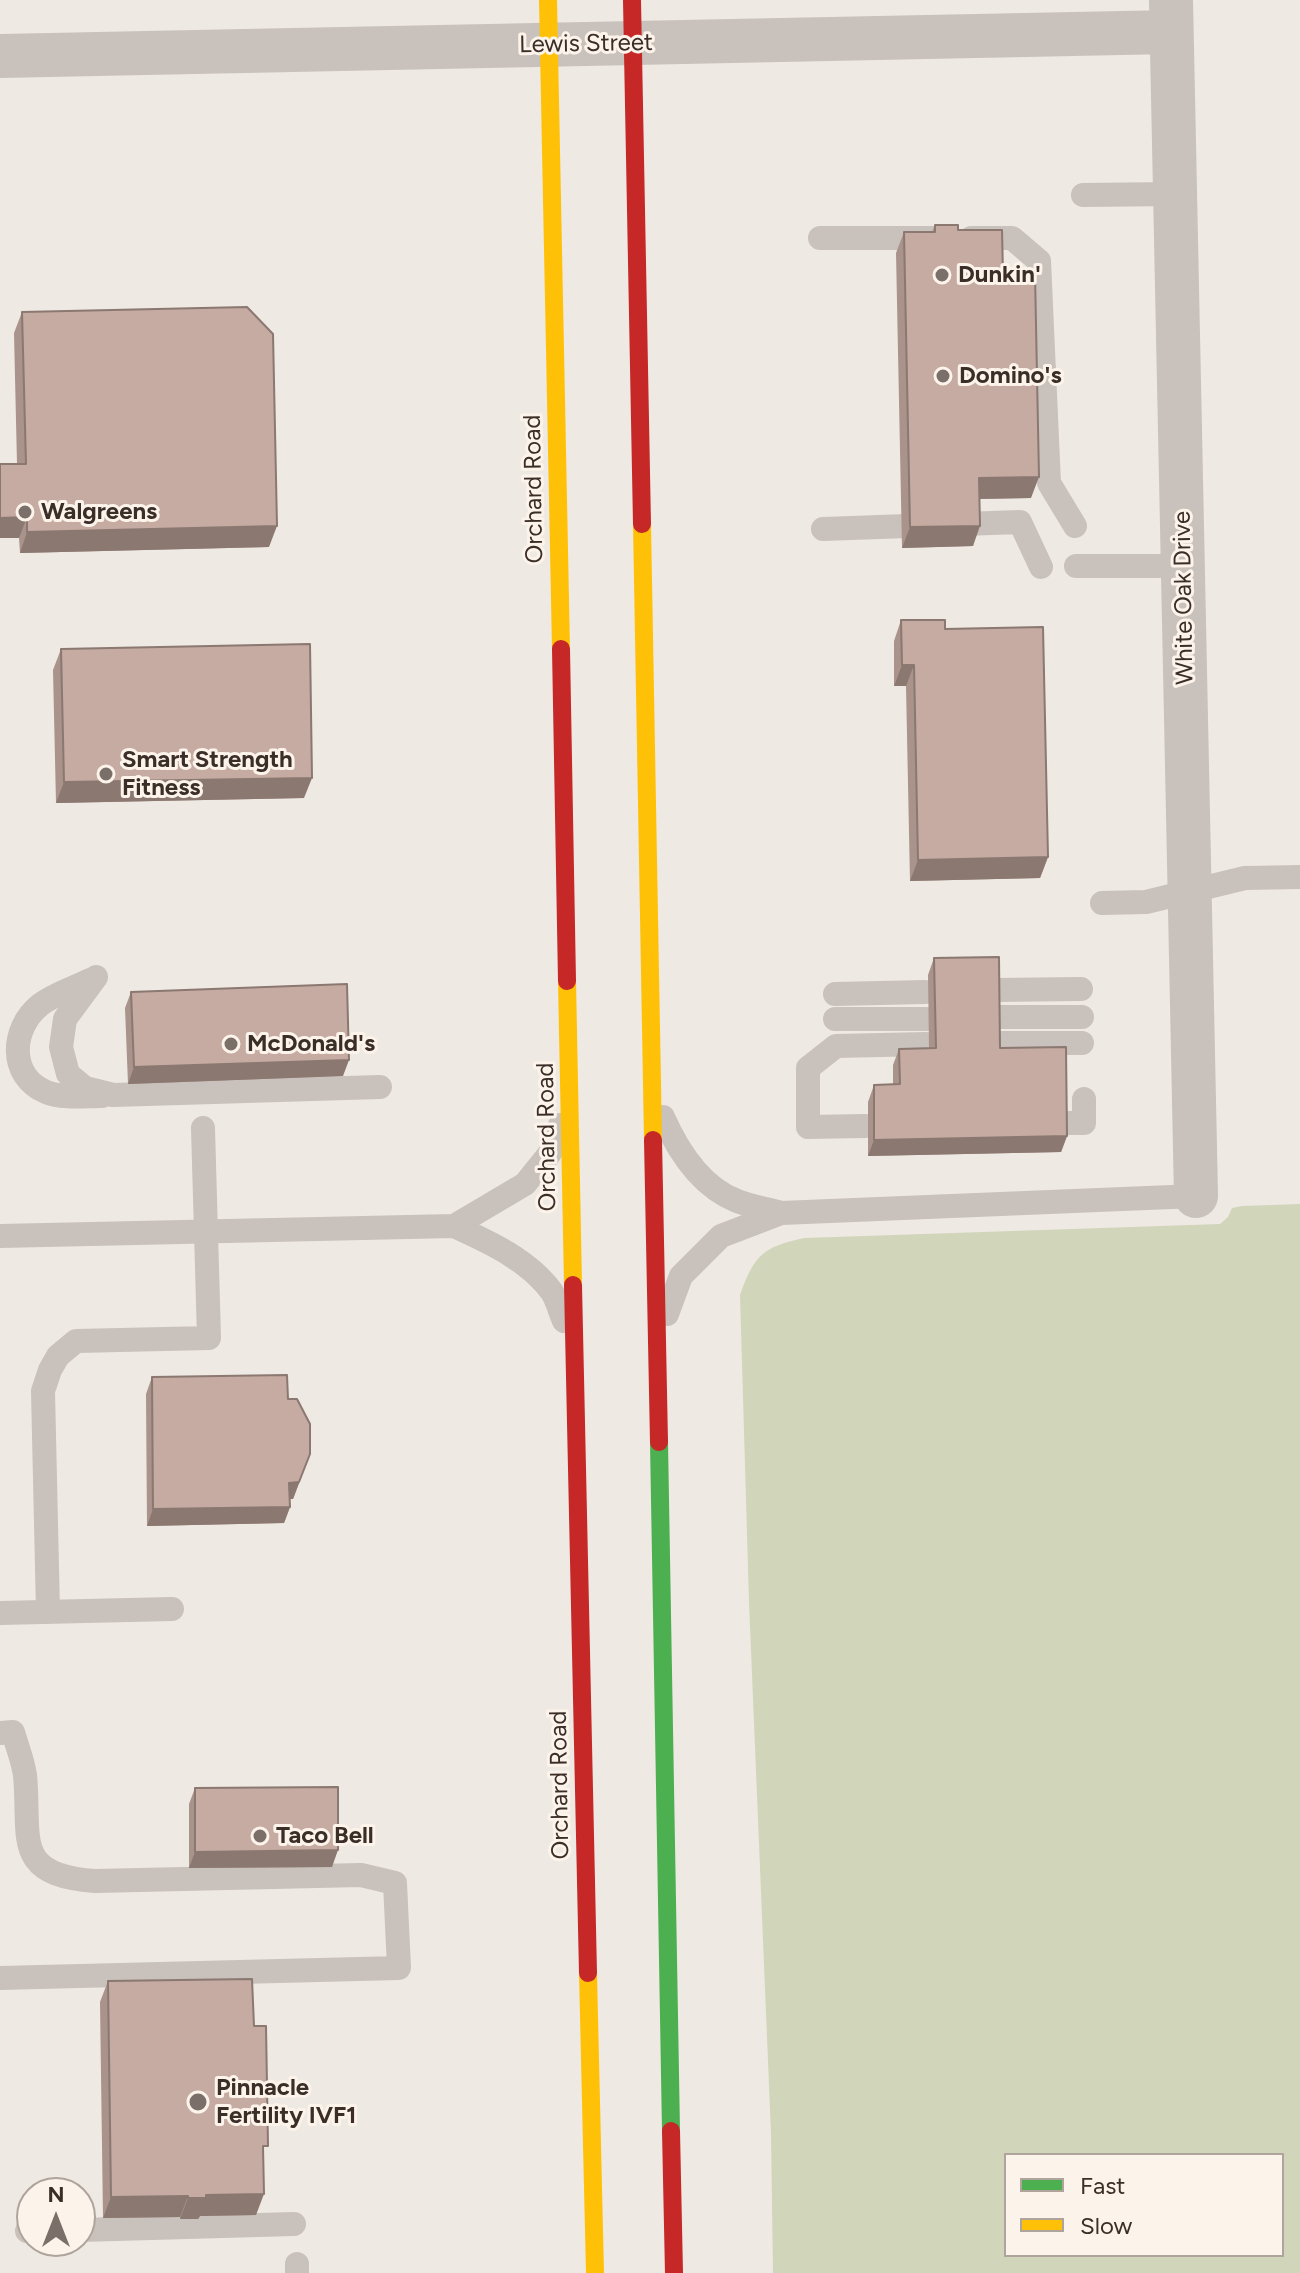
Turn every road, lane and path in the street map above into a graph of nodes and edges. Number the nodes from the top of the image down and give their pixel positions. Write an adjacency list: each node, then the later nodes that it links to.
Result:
1 (548, 0): 5 (main road, Orchard Road)
2 (632, 0): 4 (main road)
3 (1171, 16): 4 (street, Lewis Street); 7 (street, White Oak Drive)
4 (633, 44): 5 (street, Lewis Street); 30 (main road)
5 (549, 45): 6 (street, Lewis Street); 32 (main road, Orchard Road)
6 (0, 56)
7 (1175, 194): 8 (lane); 13 (street, White Oak Drive)
8 (1083, 195)
9 (820, 238): 10 (lane)
10 (1075, 526)
11 (823, 529): 14 (lane)
12 (1076, 566): 13 (lane)
13 (1183, 566): 16 (street, White Oak Drive)
14 (1041, 567)
15 (1300, 877): 16 (lane)
16 (1190, 890): 17 (lane); 37 (street, White Oak Drive)
17 (1102, 903)
18 (1081, 989): 19 (lane)
19 (995, 990)
20 (925, 992): 21 (lane)
21 (835, 994)
22 (996, 1017): 23 (lane)
23 (1082, 1017)
24 (835, 1019): 25 (lane)
25 (926, 1019)
26 (997, 1043): 27 (lane)
27 (1082, 1043)
28 (926, 1044): 35 (lane)
29 (380, 1087): 31 (lane)
30 (653, 1093): 38 (lane); 42 (main road)
31 (113, 1095): 31 (lane)
32 (570, 1096): 39 (lane); 43 (main road, Orchard Road)
33 (1084, 1099): 34 (lane)
34 (1064, 1123)
35 (865, 1126)
36 (203, 1128): 40 (lane)
37 (1196, 1196): 38 (lane)
38 (781, 1213): 42 (lane)
39 (454, 1226): 40 (lane); 43 (lane)
40 (207, 1230): 41 (lane); 45 (lane)
41 (0, 1236)
42 (657, 1341): 54 (main road)
43 (574, 1343): 50 (main road, Orchard Road)
44 (172, 1609): 45 (lane)
45 (48, 1612): 46 (lane)
46 (0, 1613)
47 (7, 1732): 48 (lane)
48 (0, 1978)
49 (294, 2224): 51 (lane)
50 (594, 2224): 52 (lane); 53 (main road, Orchard Road)
51 (96, 2230)
52 (576, 2273)
53 (595, 2273)
54 (674, 2273)

